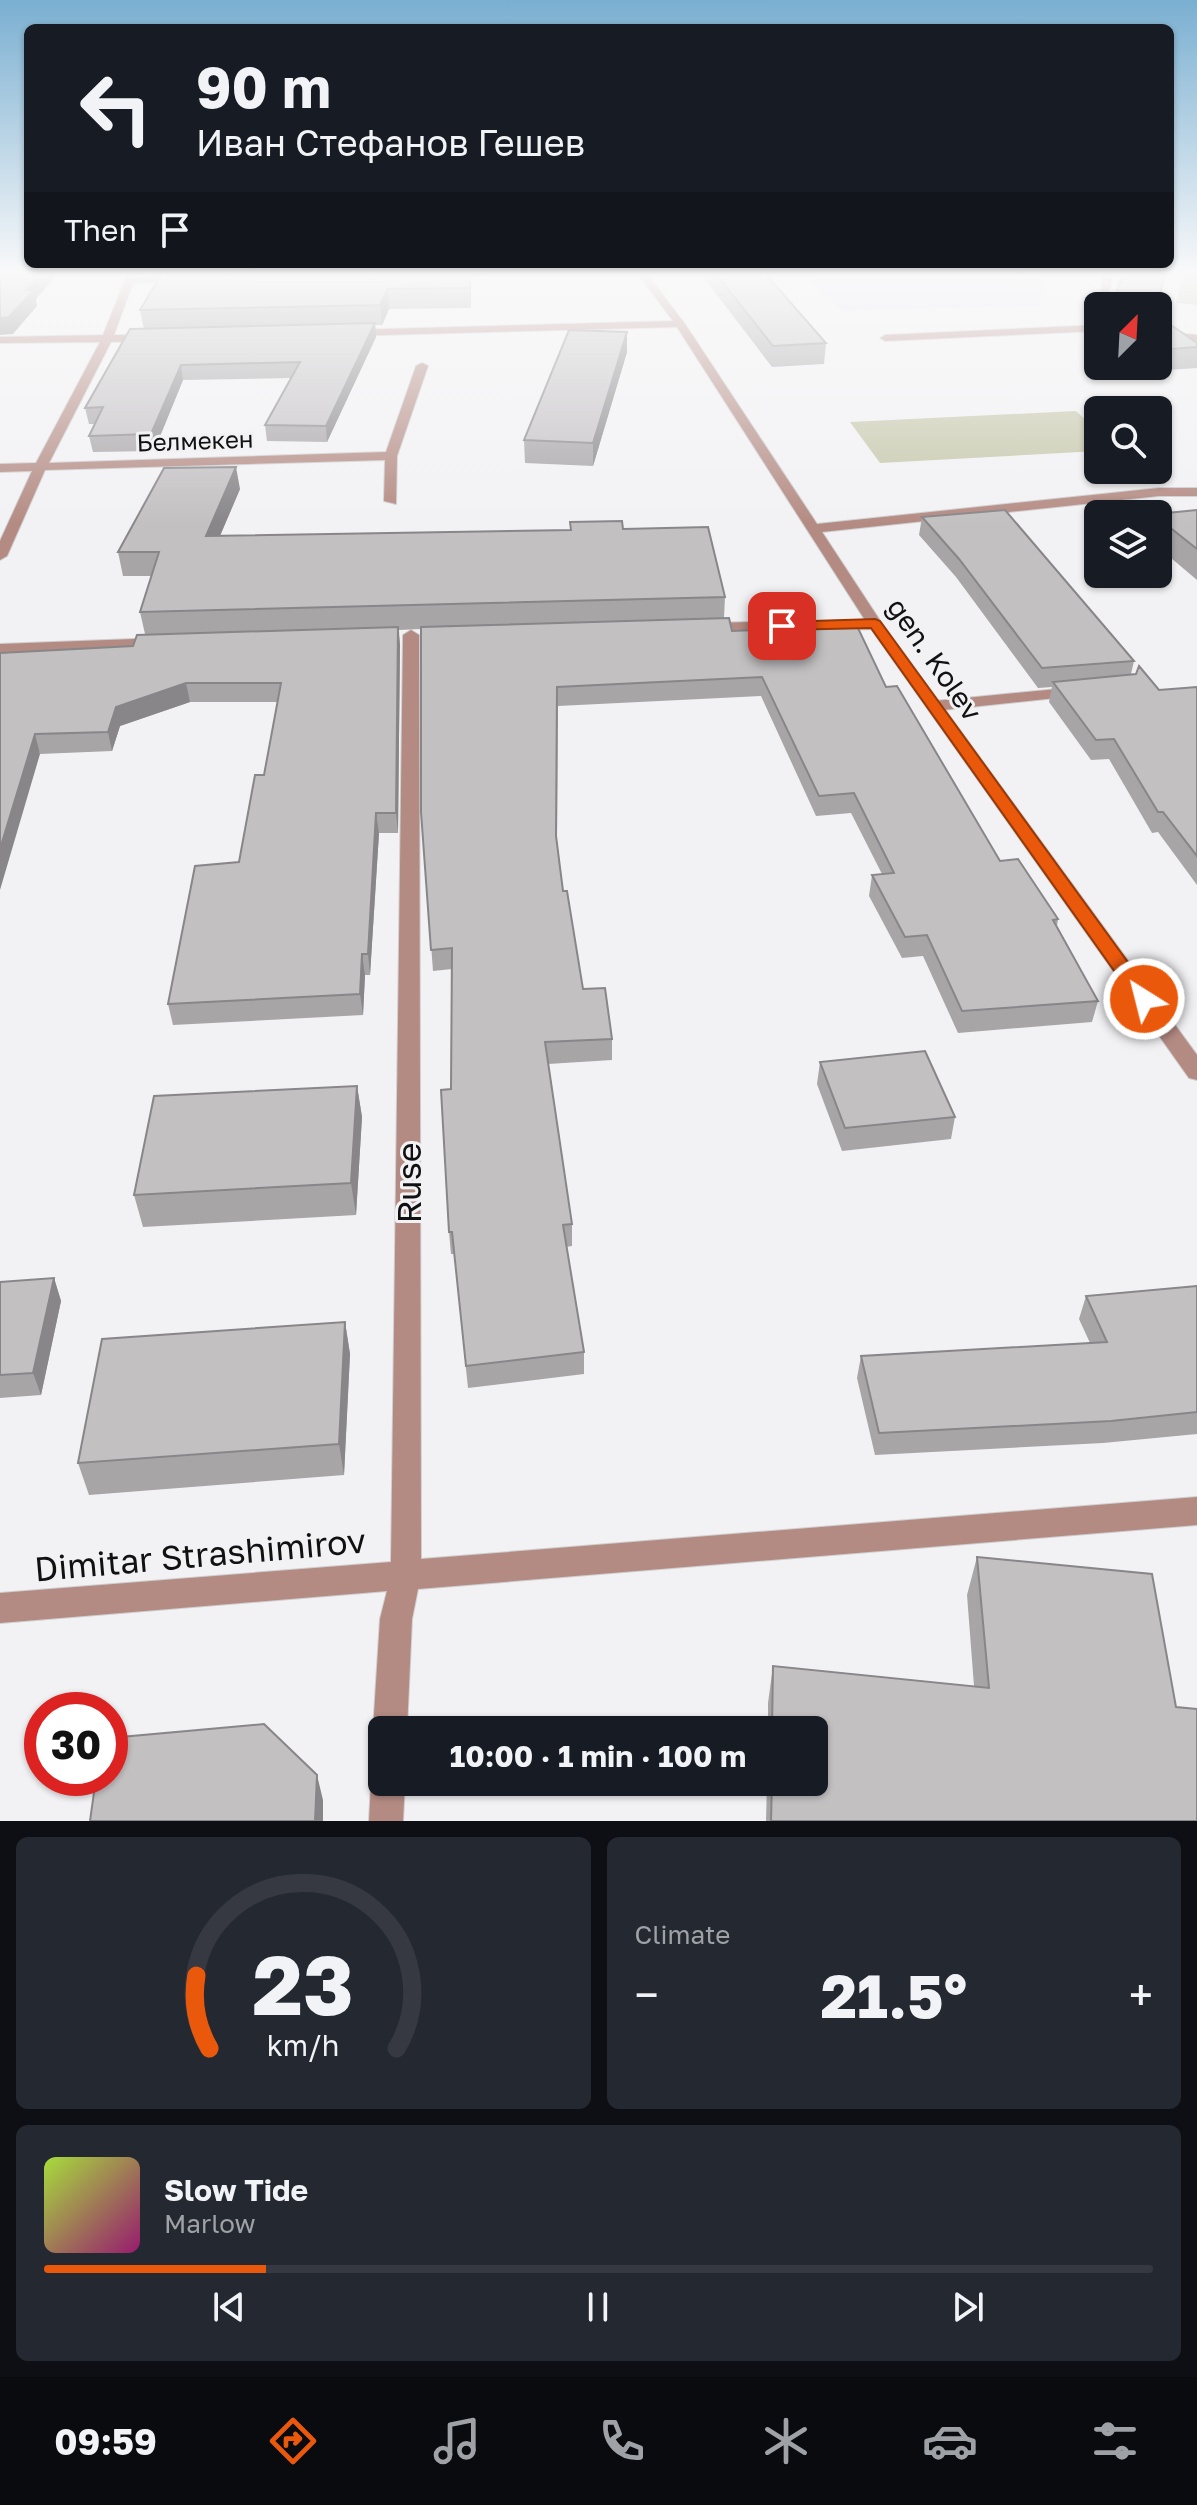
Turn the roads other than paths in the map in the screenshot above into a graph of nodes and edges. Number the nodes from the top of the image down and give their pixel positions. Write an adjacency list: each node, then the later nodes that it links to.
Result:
1 (99, 355): 5 (street)
2 (700, 355): 9 (street, gen. Kolev)
3 (422, 366): 4 (street)
4 (391, 456): 5 (street, Белмекен); 8 (street)
5 (41, 466): 6 (street, Белмекен); 10 (street)
6 (0, 468)
7 (1197, 492): 9 (street)
8 (391, 501)
9 (813, 529): 11 (street, gen. Kolev)
10 (0, 556)
11 (875, 624): 12 (street); 17 (street, gen. Kolev)
12 (689, 628)
13 (411, 635): 20 (street, Ruse)
14 (174, 643): 15 (street)
15 (0, 649)
16 (1096, 690): 17 (street)
17 (934, 706): 18 (street, gen. Kolev)
18 (1197, 1072)
19 (1197, 1511): 20 (street, Dimitar Strashimirov)
20 (406, 1575): 21 (street, Dimitar Strashimirov); 22 (street, Ruse)
21 (0, 1608)
22 (391, 1716)
23 (387, 1796): 24 (street)
24 (386, 1821)

